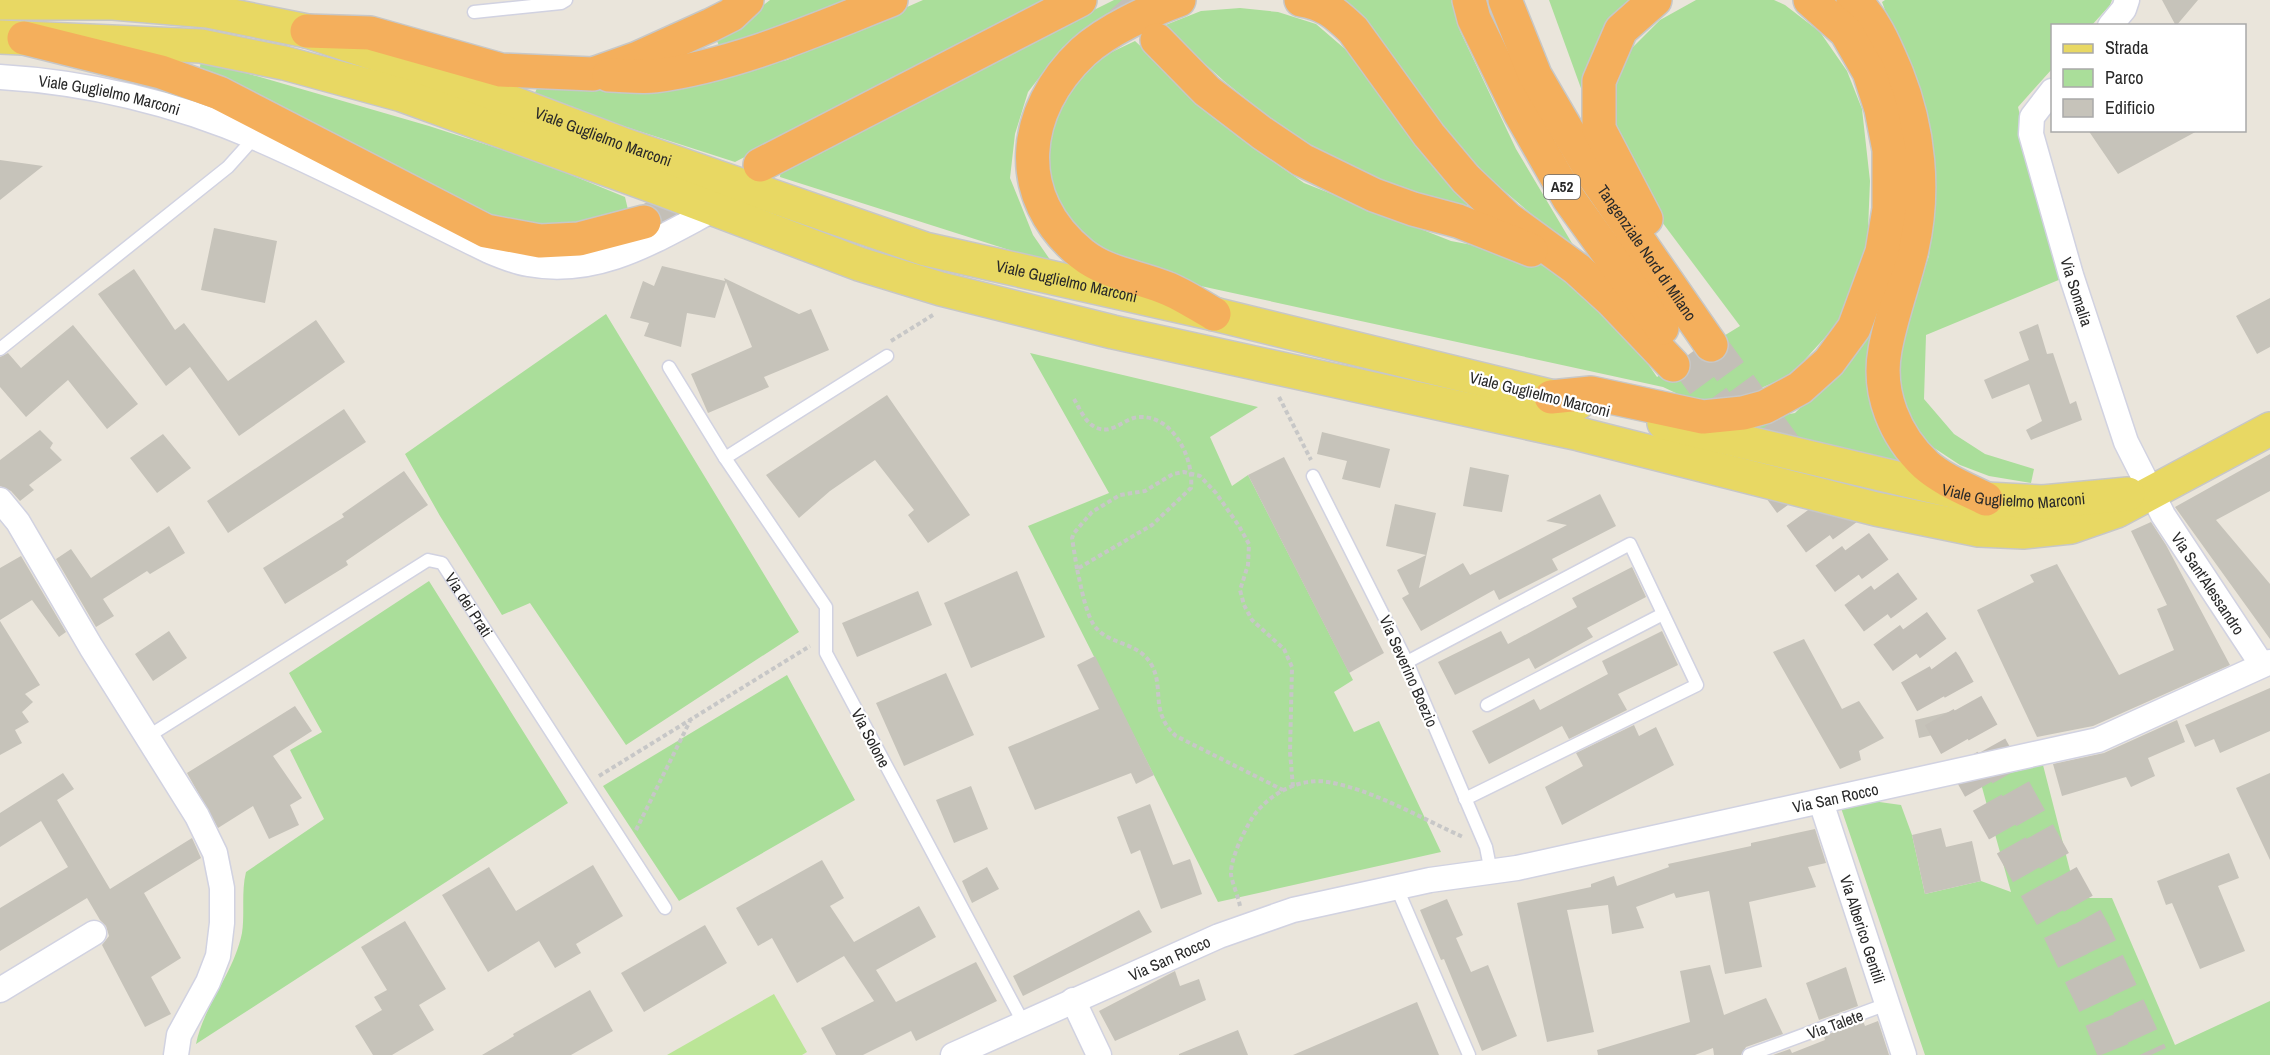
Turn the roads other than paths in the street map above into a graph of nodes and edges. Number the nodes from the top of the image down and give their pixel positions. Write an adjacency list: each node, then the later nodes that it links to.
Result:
1 (566, 0): 14 (lane)
2 (747, 0): 19 (highway)
3 (891, 0): 19 (highway)
4 (1080, 0): 23 (highway)
5 (1179, 0): 27 (highway)
6 (1469, 0): 29 (highway, Tangenziale Nord di Milano / A52)
7 (1505, 0): 29 (highway, Tangenziale Nord di Milano / A52)
8 (1655, 0): 29 (highway)
9 (1810, 0): 32 (highway)
10 (1853, 0): 37 (highway)
11 (2127, 0): 15 (street)
12 (1311, 1): 26 (highway)
13 (0, 3): 16 (main road, Viale Guglielmo Marconi)
14 (474, 12)
15 (2112, 24)
16 (307, 31): 19 (highway); 27 (main road, Viale Guglielmo Marconi)
17 (12, 37): 24 (main road, Viale Guglielmo Marconi); 25 (highway)
18 (1157, 40): 26 (highway)
19 (593, 74)
20 (0, 77): 22 (street, Viale Guglielmo Marconi)
21 (2051, 93): 36 (street, Via Somalia)
22 (255, 137): 24 (street, Viale Guglielmo Marconi); 28 (lane)
23 (760, 165)
24 (713, 210): 36 (main road, Viale Guglielmo Marconi)
25 (644, 222)
26 (1577, 269): 29 (highway)
27 (1214, 314): 32 (main road, Viale Guglielmo Marconi)
28 (0, 349)
29 (1689, 356)
30 (883, 358): 34 (lane)
31 (669, 368): 34 (lane, Via Solone)
32 (1551, 397): 37 (main road, Viale Guglielmo Marconi)
33 (2270, 429): 36 (main road, Viale Guglielmo Marconi)
34 (725, 458): 53 (lane, Via Solone)
35 (1313, 476): 40 (lane, Via Severino Boezio)
36 (2151, 492): 37 (main road, Viale Guglielmo Marconi); 41 (street, Via Sant'Alessandro)
37 (1986, 499)
38 (0, 500): 43 (street)
39 (1663, 614): 40 (lane); 42 (lane); 44 (lane)
40 (1407, 662): 44 (lane, Via Severino Boezio)
41 (2266, 664): 45 (street, Via San Rocco)
42 (1487, 705)
43 (147, 737): 48 (lane, Via dei Prati); 54 (street)
44 (1465, 800): 46 (lane, Via Severino Boezio)
45 (1821, 802): 46 (street, Via San Rocco); 52 (street, Via Alberico Gentili)
46 (1491, 872): 47 (street, Via San Rocco)
47 (1396, 886): 51 (street, Via San Rocco); 57 (lane)
48 (665, 908)
49 (94, 933): 50 (street)
50 (0, 990)
51 (1073, 1000): 53 (street, Via San Rocco); 56 (street)
52 (1887, 1004): 58 (lane, Via Talete); 59 (street, Via Alberico Gentili)
53 (1023, 1022): 55 (street, Via San Rocco)
54 (176, 1055)
55 (953, 1055)
56 (1099, 1055)
57 (1469, 1055)
58 (1749, 1055)
59 (1904, 1055)

